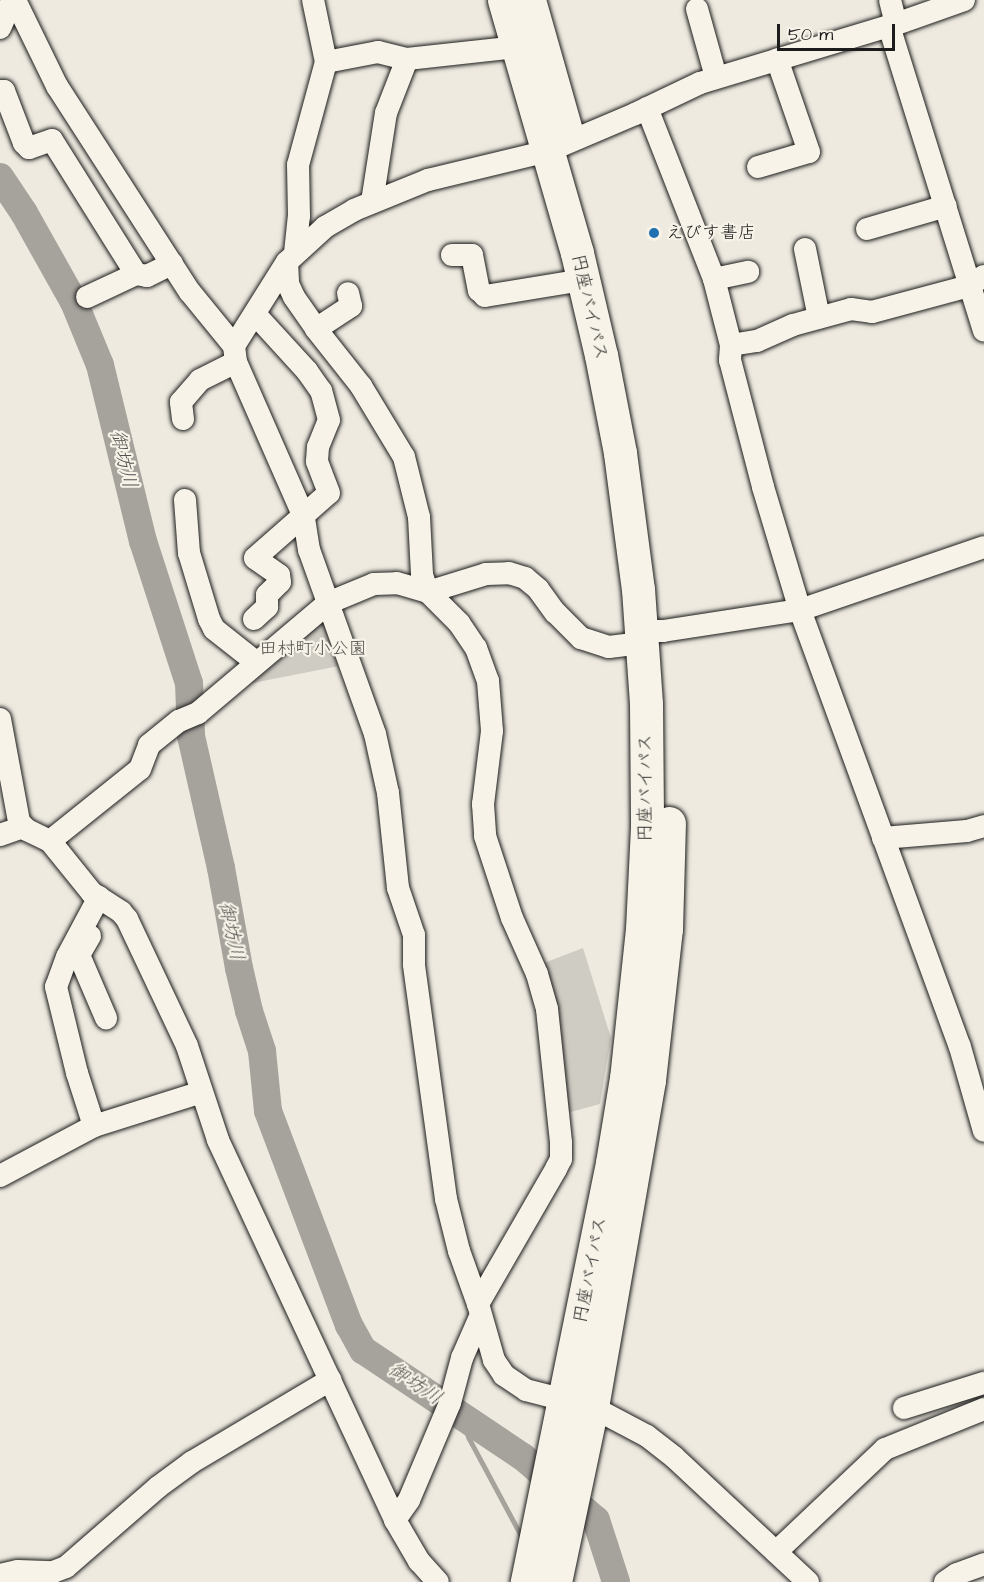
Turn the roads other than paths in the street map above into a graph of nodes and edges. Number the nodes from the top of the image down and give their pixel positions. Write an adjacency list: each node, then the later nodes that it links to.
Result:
1 (313, 0): 12 (street)
2 (504, 0): 9 (highway, 円座バイパス)
3 (529, 0): 17 (highway, 円座バイパス)
4 (890, 0): 7 (street)
5 (964, 0): 7 (street)
6 (697, 9): 13 (street)
7 (893, 25): 11 (street); 21 (street)
8 (0, 28): 16 (street)
9 (518, 47): 10 (street); 17 (highway, 円座バイパス)
10 (407, 58): 12 (street); 20 (street)
11 (777, 59): 13 (street); 19 (street)
12 (326, 62): 25 (street)
13 (716, 77): 15 (street)
14 (0, 91): 18 (street)
15 (648, 108): 17 (street); 29 (street)
16 (88, 132): 18 (street); 26 (street)
17 (559, 146): 20 (street); 30 (highway, 円座バイパス); 48 (highway, 円座バイパス)
18 (58, 149): 28 (street)
19 (758, 167)
20 (372, 202): 25 (street)
21 (946, 206): 22 (street); 31 (street)
22 (867, 229)
23 (805, 249): 35 (street)
24 (452, 255): 30 (street)
25 (291, 258): 34 (street); 36 (street)
26 (172, 264): 28 (street); 39 (street)
27 (748, 272): 29 (street)
28 (136, 274): 33 (street)
29 (714, 279): 38 (street)
30 (583, 280): 48 (highway, 円座バイパス)
31 (976, 281): 35 (street); 37 (street)
32 (348, 292): 36 (street)
33 (87, 297)
34 (255, 314): 39 (street); 42 (street)
35 (819, 318): 38 (street)
36 (316, 329): 44 (street)
37 (984, 331)
38 (731, 345): 46 (street)
39 (235, 354): 40 (street); 42 (street)
40 (183, 419)
41 (185, 500): 49 (street)
42 (304, 517): 45 (street); 47 (street)
43 (984, 547): 46 (street)
44 (428, 592): 45 (street); 48 (street); 62 (street)
45 (328, 603): 49 (street); 62 (street)
46 (800, 610): 48 (street); 54 (street)
47 (254, 619)
48 (649, 635): 65 (highway, 円座バイパス)
49 (256, 662): 55 (street)
50 (0, 719): 52 (street)
51 (984, 826): 54 (street)
52 (23, 827): 53 (street); 55 (street)
53 (0, 835)
54 (883, 838): 60 (street)
55 (50, 841): 56 (street)
56 (103, 900): 57 (street); 58 (street); 59 (street)
57 (106, 1018)
58 (202, 1092): 59 (street); 63 (street)
59 (94, 1126): 61 (street)
60 (984, 1131)
61 (0, 1176)
62 (479, 1310): 65 (street); 69 (street)
63 (330, 1380): 69 (street); 72 (street)
64 (984, 1383): 66 (street)
65 (578, 1404): 68 (highway, 円座バイパス); 70 (street)
66 (904, 1408)
67 (984, 1409): 70 (street)
68 (556, 1511): 74 (highway, 円座バイパス); 75 (highway, 円座バイパス)
69 (395, 1520): 73 (street)
70 (776, 1552): 76 (street)
71 (984, 1564): 77 (street)
72 (0, 1575)
73 (438, 1582)
74 (527, 1582)
75 (555, 1582)
76 (808, 1582)
77 (945, 1582)

